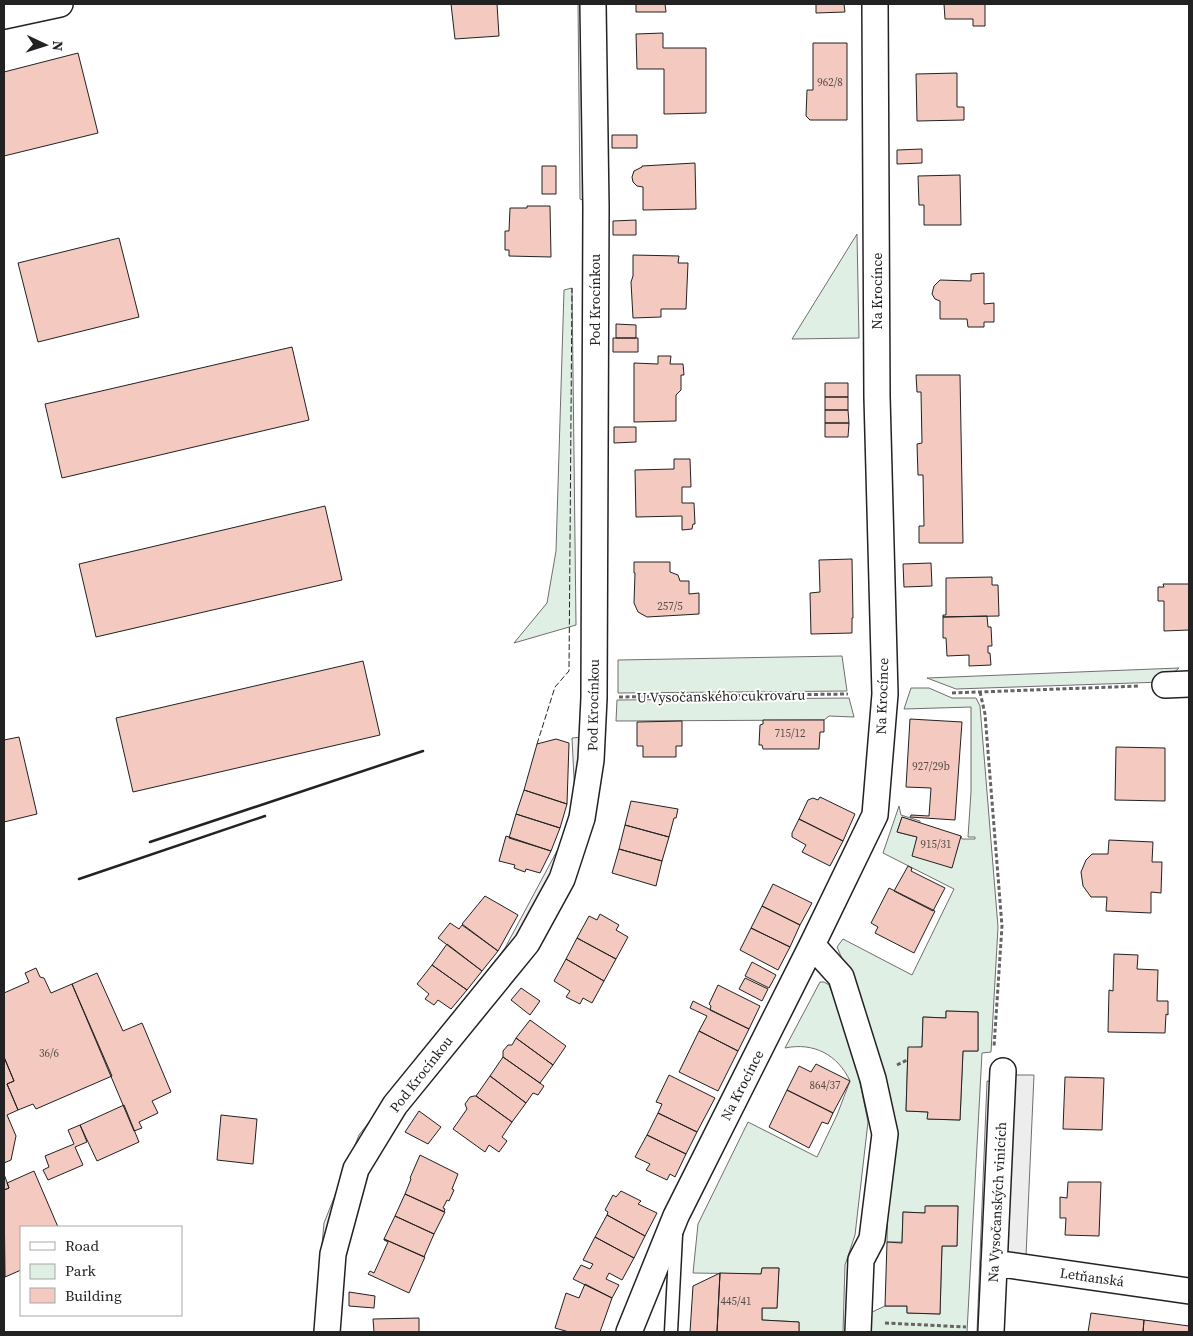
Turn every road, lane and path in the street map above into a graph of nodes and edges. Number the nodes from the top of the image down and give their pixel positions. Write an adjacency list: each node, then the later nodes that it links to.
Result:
1 (60, 4): 4 (street)
2 (593, 4): 9 (street, Pod Krocínkou)
3 (876, 4): 10 (street, Na Krocínce)
4 (4, 16)
5 (1177, 685): 6 (path)
6 (980, 692): 7 (path); 11 (path)
7 (952, 693)
8 (848, 694): 9 (path, U Vysočanského cukrovaru)
9 (594, 698): 17 (street, Pod Krocínkou)
10 (812, 945): 12 (street, Na Krocínce); 15 (street)
11 (1003, 1071): 13 (street, Na Vysočanských vinicích)
12 (676, 1216): 18 (street, Na Krocínce); 19 (lane)
13 (994, 1264): 14 (street, Letňanská); 16 (street, Na Vysočanských vinicích)
14 (1189, 1291)
15 (858, 1327): 16 (path)
16 (981, 1330)
17 (327, 1332)
18 (629, 1332)
19 (671, 1332)

